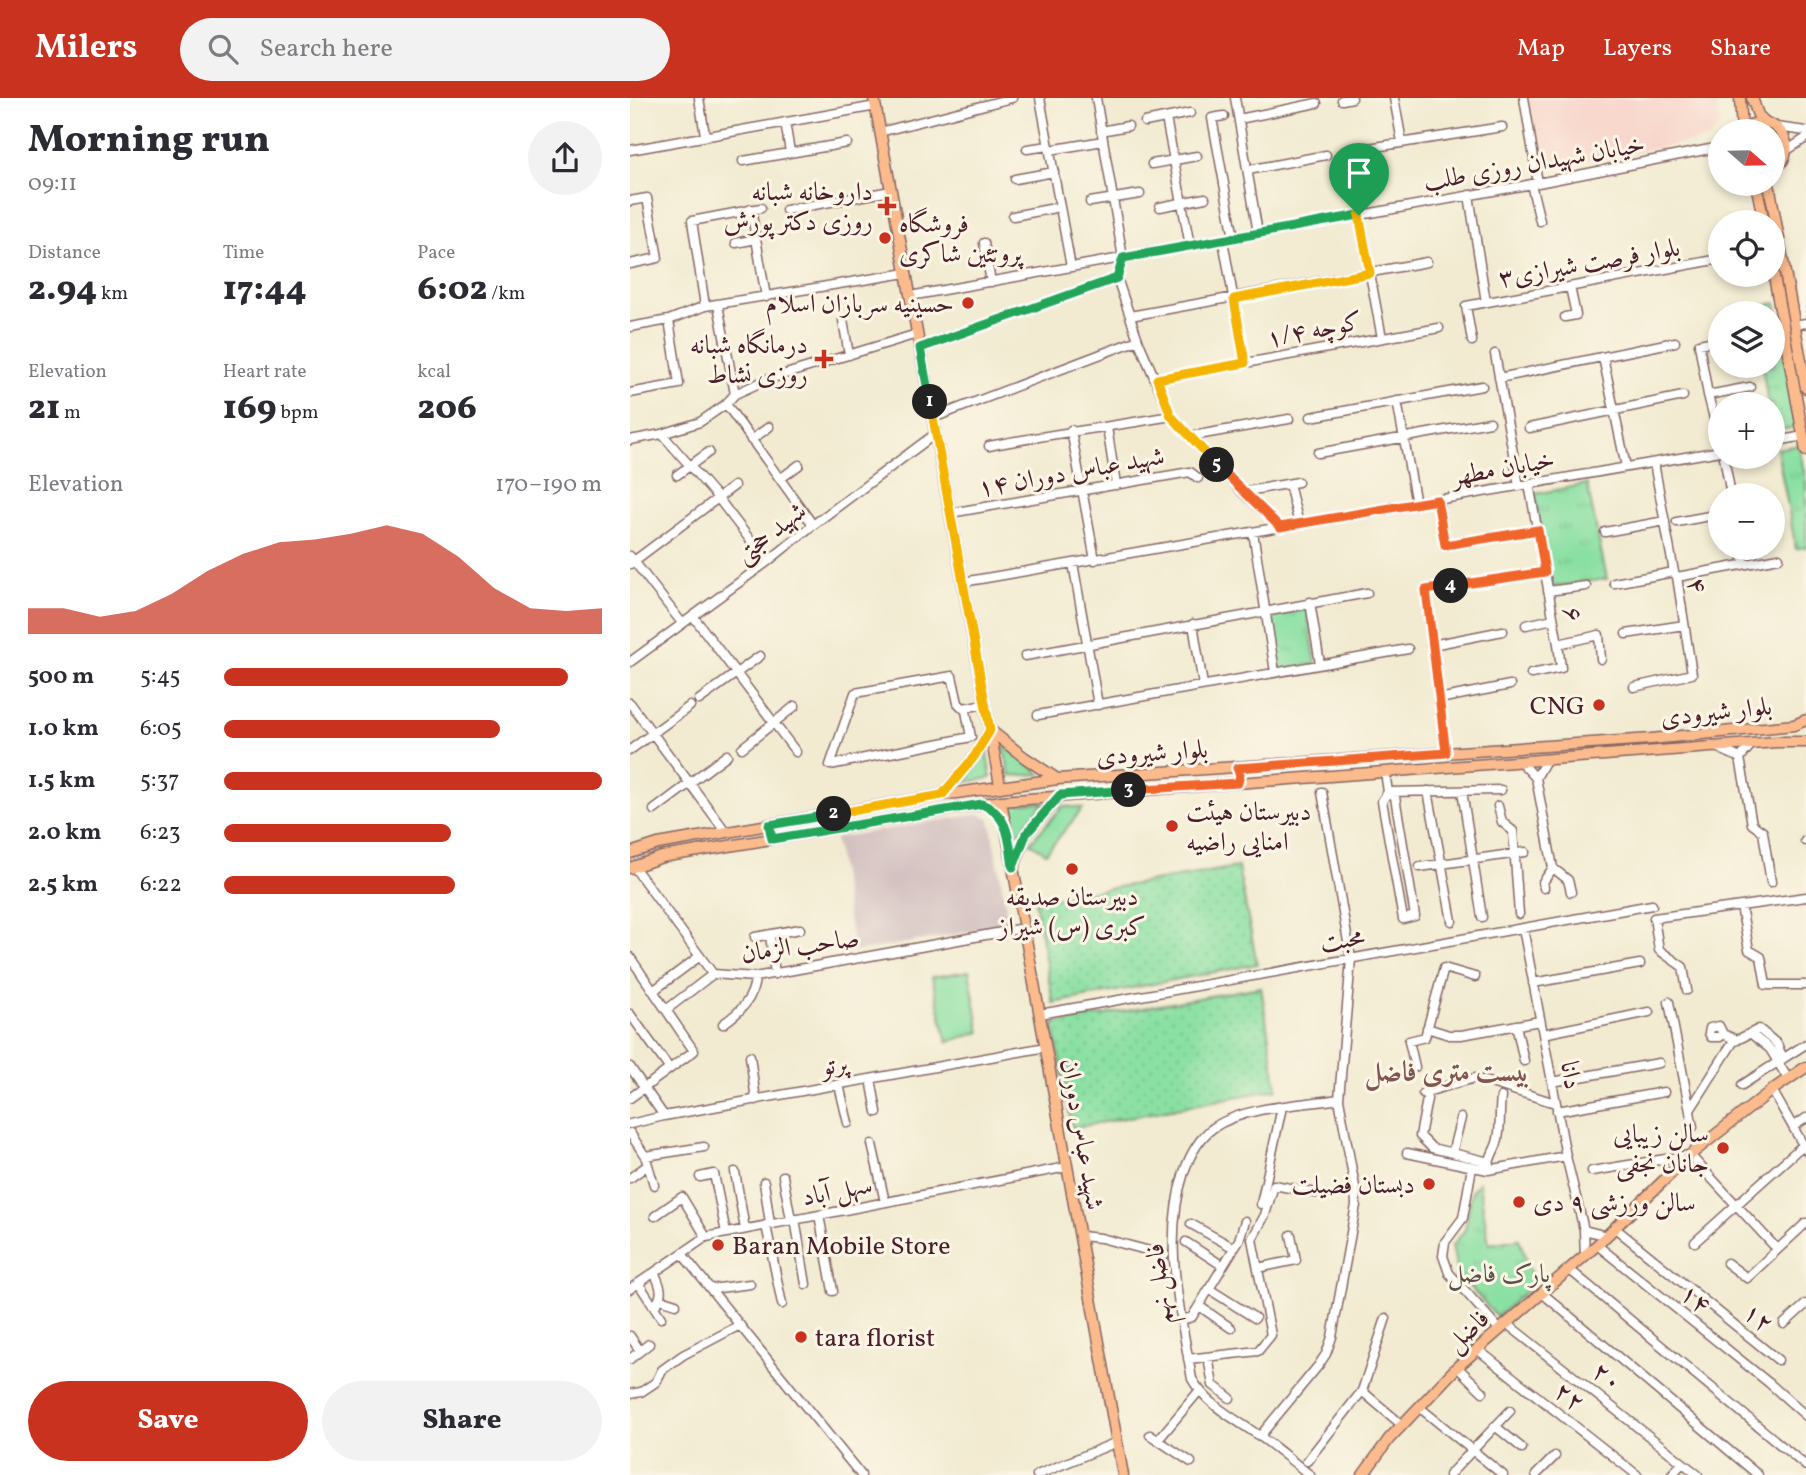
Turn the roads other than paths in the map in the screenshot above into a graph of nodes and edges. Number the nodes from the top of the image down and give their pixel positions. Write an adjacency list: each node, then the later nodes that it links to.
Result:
1 (699, 98): 28 (street)
2 (1012, 98): 27 (street)
3 (1040, 98): 36 (street)
4 (1096, 98): 25 (street)
5 (1236, 98): 17 (street)
6 (1352, 98): 11 (street)
7 (1394, 98): 33 (street)
8 (1524, 98): 52 (street)
9 (1740, 98): 18 (main road)
10 (1752, 98): 19 (main road)
11 (1342, 100)
12 (875, 102): 20 (street); 27 (main road)
13 (1317, 103): 17 (street)
14 (1190, 114): 16 (street)
15 (1224, 116): 32 (street)
16 (1166, 118): 21 (street); 46 (street)
17 (1239, 118): 49 (street)
18 (1741, 119)
19 (1763, 119)
20 (785, 121): 28 (street); 42 (street)
21 (1145, 122)
22 (1128, 126): 25 (street)
23 (1502, 127): 33 (street)
24 (1785, 127): 26 (street)
25 (1101, 131): 30 (street)
26 (1806, 131)
27 (880, 132): 55 (main road)
28 (705, 135): 38 (street)
29 (1806, 138): 41 (street)
30 (1103, 141): 36 (street); 59 (street)
31 (1229, 141): 32 (street)
32 (1217, 142): 54 (street)
33 (1402, 142): 39 (street)
34 (847, 143): 42 (street)
35 (1785, 144): 41 (main road)
36 (1049, 148): 37 (street); 50 (street)
37 (1027, 149)
38 (630, 150)
39 (1350, 151)
40 (1708, 151): 52 (street, خیابان شهیدان روزی طلب)
41 (1786, 151): 43 (main road)
42 (790, 152): 47 (street)
43 (1785, 154)
44 (1326, 155): 49 (street)
45 (1197, 156): 46 (street)
46 (1174, 160): 48 (street); 63 (street)
47 (743, 161)
48 (1153, 164)
49 (1248, 170): 70 (street)
50 (1054, 173): 51 (street); 64 (street)
51 (1015, 179)
52 (1535, 183): 57 (street, خیابان شهیدان روزی طلب); 69 (street)
53 (1237, 187): 54 (street)
54 (1226, 189): 71 (street)
55 (891, 191): 66 (street); 82 (main road)
56 (1140, 194): 59 (street)
57 (1469, 195): 67 (street, خیابان شهیدان روزی طلب); 91 (street)
58 (1771, 196): 99 (main road)
59 (1113, 198): 62 (street); 77 (street)
60 (1205, 198): 63 (street)
61 (630, 201): 80 (street)
62 (1090, 202)
63 (1182, 202): 65 (street); 76 (street)
64 (1060, 206): 68 (street); 81 (street)
65 (1160, 207)
66 (786, 210)
67 (1359, 215): 70 (street, خیابان شهیدان روزی طلب); 83 (street)
68 (1013, 216)
69 (1540, 221)
70 (1258, 233): 71 (street, خیابان شهیدان روزی طلب)
71 (1234, 238): 73 (street, خیابان شهیدان روزی طلب)
72 (756, 239): 74 (street); 89 (street); 93 (street)
73 (1223, 240): 76 (street, خیابان شهیدان روزی طلب); 90 (street)
74 (736, 243)
75 (984, 243): 85 (street)
76 (1190, 246): 77 (street, خیابان شهیدان روزی طلب)
77 (1123, 258): 81 (street, خیابان شهیدان روزی طلب); 84 (street)
78 (1708, 261): 86 (street, ۳بلوار فرصت شیرازی)
79 (1427, 262): 83 (street)
80 (630, 264)
81 (1071, 267): 85 (street, خیابان شهیدان روزی طلب)
82 (906, 273): 88 (main road); 89 (street)
83 (1370, 273): 90 (street); 103 (street)
84 (1117, 278): 94 (street); 108 (street)
85 (991, 282): 88 (street, خیابان شهیدان روزی طلب)
86 (1570, 287): 91 (street, ۳بلوار فرصت شیرازی); 95 (street)
87 (1776, 287): 139 (main road)
88 (910, 296): 102 (main road)
89 (766, 297): 92 (street)
90 (1234, 299): 94 (street); 112 (street)
91 (1486, 302): 105 (street, ۳بلوار فرصت شیرازی)
92 (718, 305): 93 (street); 121 (street)
93 (705, 306): 96 (street)
94 (1130, 316): 104 (street)
95 (1565, 317)
96 (669, 320): 100 (street); 120 (street)
97 (843, 320): 110 (street)
98 (1806, 323): 99 (street)
99 (1794, 325): 113 (main road)
100 (630, 327)
101 (1439, 328): 103 (street, کوچه ۱/۴)
102 (917, 334): 108 (main road); 110 (street)
103 (1382, 338): 112 (street, کوچه ۱/۴)
104 (1138, 341): 115 (street); 129 (street)
105 (1472, 341)
106 (1675, 342): 111 (street)
107 (1708, 342): 122 (street)
108 (920, 348): 129 (main road)
109 (1495, 354): 114 (street)
110 (849, 355): 121 (street)
111 (1603, 357): 114 (street); 126 (street)
112 (1245, 363): 115 (street, کوچه ۱/۴)
113 (1805, 374): 118 (main road)
114 (1499, 378): 159 (street)
115 (1157, 379): 127 (street)
116 (1482, 386): 124 (street)
117 (1750, 387): 119 (street)
118 (1806, 388)
119 (1724, 392)
120 (630, 393)
121 (735, 394): 125 (street)
122 (1708, 395)
123 (1683, 396): 126 (street)
124 (1397, 401): 128 (street); 140 (street)
125 (726, 404): 136 (street); 142 (street)
126 (1614, 410): 134 (street); 152 (street)
127 (1171, 416): 133 (street); 138 (street)
128 (1311, 417)
129 (933, 418): 137 (main road)
130 (1289, 419): 138 (street)
131 (1490, 422): 140 (street)
132 (769, 427): 142 (street)
133 (1107, 427): 135 (street); 157 (street)
134 (1529, 428)
135 (1071, 430): 144 (street); 160 (street)
136 (662, 434): 141 (street); 151 (street)
137 (935, 434): 165 (main road); 170 (street, شهید حجتی)
138 (1192, 436): 161 (street)
139 (1803, 436): 143 (street); 145 (main road)
140 (1404, 438): 147 (street); 164 (street)
141 (630, 440)
142 (751, 440): 155 (street)
143 (1785, 440)
144 (989, 446)
145 (1806, 451)
146 (709, 452): 151 (street)
147 (1318, 453)
148 (1708, 453): 149 (street, خیابان مطهر)
149 (1654, 463): 152 (street, خیابان مطهر); 167 (street, ۴)
150 (799, 465): 155 (street)
151 (689, 467): 153 (street); 162 (street)
152 (1626, 467): 156 (street, خیابان مطهر)
153 (677, 475)
154 (1198, 478): 157 (street, شهید عباس دوران ۱۴)
155 (780, 479): 170 (street)
156 (1529, 484): 159 (street, خیابان مطهر); 172 (street, ۶)
157 (1116, 485): 160 (street, شهید عباس دوران ۱۴)
158 (734, 486): 162 (street)
159 (1519, 486): 163 (street, خیابان مطهر)
160 (1082, 491): 165 (street, شهید عباس دوران ۱۴); 175 (street)
161 (1242, 492): 169 (street); 171 (street)
162 (718, 498): 176 (street); 179 (street)
163 (1437, 500): 164 (street, خیابان مطهر); 172 (street)
164 (1416, 504): 169 (street, خیابان مطهر)
165 (950, 513): 184 (main road)
166 (1708, 516): 168 (street)
167 (1665, 521): 174 (street); 183 (street, ۴)
168 (1677, 522)
169 (1299, 524): 171 (street, خیابان مطهر)
170 (813, 525): 179 (street, شهید حجتی)
171 (1280, 527): 173 (street, خیابان مطهر)
172 (1538, 530): 182 (street, ۶)
173 (1253, 532): 175 (street, خیابان مطهر); 190 (street)
174 (1605, 532)
175 (1095, 559): 180 (street, خیابان مطهر)
176 (631, 560): 193 (street)
177 (1743, 560): 181 (street)
178 (1765, 560): 181 (street)
179 (767, 562): 191 (street, شهید حجتی)
180 (1073, 563): 184 (street, خیابان مطهر); 201 (street)
181 (1744, 563): 183 (street)
182 (1545, 572): 187 (street, ۶); 200 (street)
183 (1676, 574): 185 (street); 196 (street, ۴)
184 (962, 582): 217 (main road)
185 (1614, 583)
186 (1586, 586): 187 (street)
187 (1548, 591): 192 (street, ۶)
188 (1367, 593): 189 (street)
189 (1310, 603): 190 (street); 207 (street)
190 (1266, 610): 194 (street); 209 (street)
191 (693, 616): 193 (street, شهید حجتی); 208 (street)
192 (1553, 619): 195 (street); 199 (street, ۶)
193 (682, 623): 206 (street, شهید حجتی)
194 (1193, 624): 201 (street); 211 (street)
195 (1526, 625)
196 (1684, 625): 198 (street); 213 (street, ۴)
197 (1503, 631): 200 (street)
198 (1626, 634)
199 (1558, 644): 205 (street, ۶); 210 (street)
200 (1432, 645): 214 (street)
201 (1088, 646): 204 (street); 218 (street)
202 (1408, 649): 207 (street)
203 (760, 656): 208 (street)
204 (1025, 656)
205 (1601, 659)
206 (630, 662)
207 (1320, 664): 209 (street)
208 (736, 673): 215 (street); 224 (street)
209 (1275, 673): 211 (street)
210 (1531, 674)
211 (1203, 685): 218 (street)
212 (1510, 685): 214 (street)
213 (1634, 687)
214 (1439, 699): 233 (street)
215 (699, 700)
216 (630, 703): 226 (street)
217 (985, 704): 221 (street); 225 (main road)
218 (1098, 705): 222 (street)
219 (690, 706): 226 (street)
220 (795, 706): 224 (street)
221 (962, 708): 221 (street)
222 (1038, 715)
223 (1806, 720): 233 (main road, بلوار شیرودی)
224 (774, 723): 230 (street); 232 (street)
225 (990, 730): 242 (main road); 246 (main road); 252 (main road)
226 (653, 733): 231 (street); 244 (street)
227 (1806, 742): 228 (main road, بلوار شیرودی)
228 (1752, 744): 229 (main road, بلوار شیرودی); 235 (street)
229 (1716, 747): 235 (street); 236 (main road, بلوار شیرودی)
230 (742, 748)
231 (630, 750)
232 (796, 751)
233 (1446, 753): 238 (main road, بلوار شیرودی)
234 (726, 755): 244 (street)
235 (1740, 758): 270 (street)
236 (1546, 760): 237 (main road, بلوار شیرودی); 241 (street)
237 (1521, 762): 240 (main road, بلوار شیرودی); 241 (street)
238 (1250, 766): 239 (main road, بلوار شیرودی); 243 (main road)
239 (1237, 768): 242 (main road, بلوار شیرودی); 245 (main road)
240 (1385, 772): 243 (main road, بلوار شیرودی); 251 (street)
241 (1536, 778): 269 (street)
242 (1058, 779): 246 (main road, بلوار شیرودی)
243 (1251, 782): 245 (main road, بلوار شیرودی)
244 (690, 783): 257 (street); 260 (street)
245 (1238, 783): 253 (main road, بلوار شیرودی)
246 (1000, 785): 252 (main road, بلوار شیرودی)
247 (1501, 790): 249 (street)
248 (1428, 791): 249 (street); 251 (street); 265 (street)
249 (1462, 791): 264 (street)
250 (1321, 792): 286 (street)
251 (1388, 792): 251 (street)
252 (942, 795): 259 (main road, بلوار شیرودی)
253 (1060, 795): 254 (main road, بلوار شیرودی); 267 (main road)
254 (1001, 801): 255 (main road, بلوار شیرودی); 258 (main road, شهید عباس دوران)
255 (982, 804): 258 (main road); 261 (main road, بلوار شیرودی)
256 (1498, 806): 263 (street)
257 (654, 810)
258 (1005, 822): 267 (main road, شهید عباس دوران)
259 (769, 825): 260 (main road, بلوار شیرودی); 261 (main road)
260 (726, 832): 262 (main road, بلوار شیرودی)
261 (772, 839): 266 (main road, بلوار شیرودی)
262 (630, 853)
263 (1520, 853): 264 (street); 276 (street)
264 (1473, 860): 265 (street); 277 (street)
265 (1442, 864): 268 (street); 278 (street)
266 (632, 867): 284 (street, صاحب الزمان)
267 (1013, 867): 279 (main road, شهید عباس دوران)
268 (1420, 867)
269 (1553, 868): 271 (street); 272 (street)
270 (1771, 882)
271 (1545, 888)
272 (1571, 892)
273 (1806, 897): 275 (street)
274 (1652, 905): 280 (street, محبت)
275 (1741, 906): 293 (street); 295 (street)
276 (1520, 914)
277 (1482, 916)
278 (1452, 921)
279 (1024, 928): 289 (street, صاحب الزمان); 300 (main road, شهید عباس دوران)
280 (1523, 928): 286 (street, محبت); 292 (street, دانا)
281 (800, 929): 282 (street)
282 (770, 935): 283 (street); 289 (street)
283 (755, 937)
284 (700, 956): 288 (street, صاحب الزمان); 294 (street)
285 (630, 957): 294 (street)
286 (1351, 958): 300 (street, محبت); 329 (street)
287 (1640, 964): 292 (street)
288 (713, 974): 291 (street, صاحب الزمان); 297 (street)
289 (775, 974): 291 (street, صاحب الزمان)
290 (1475, 976): 304 (street)
291 (755, 977): 302 (street)
292 (1533, 983): 301 (street, دانا)
293 (1806, 985)
294 (653, 990): 297 (street)
295 (1687, 990)
296 (1670, 1002): 333 (street)
297 (666, 1010): 318 (street)
298 (1648, 1012): 306 (street)
299 (630, 1014): 318 (street)
300 (1040, 1014): 310 (main road, شهید عباس دوران)
301 (1540, 1021): 303 (street); 306 (street, دانا)
302 (723, 1024)
303 (1516, 1025): 304 (street); 313 (street)
304 (1427, 1028): 315 (street)
305 (1750, 1033): 308 (street); 312 (street); 312 (street)
306 (1543, 1034): 321 (street, دانا)
307 (1723, 1034): 308 (street)
308 (1737, 1040): 333 (street)
309 (1806, 1044): 312 (street)
310 (1046, 1048): 319 (street, پرتو); 352 (main road, شهید عباس دوران)
311 (750, 1056): 330 (street)
312 (1780, 1060): 320 (street); 323 (street)
313 (1524, 1061)
314 (1659, 1063): 321 (street)
315 (1415, 1067)
316 (1806, 1067): 320 (main road, فاضل)
317 (630, 1068): 324 (street)
318 (669, 1068): 324 (street)
319 (871, 1079): 322 (street, پرتو); 334 (street)
320 (1788, 1079): 325 (main road, فاضل)
321 (1552, 1082): 332 (street, دانا)
322 (839, 1085): 330 (street, پرتو); 339 (street)
323 (1742, 1085)
324 (644, 1088): 328 (street); 335 (street)
325 (1772, 1090): 341 (street); 348 (main road, فاضل)
326 (1664, 1092): 332 (street)
327 (1501, 1097): 351 (street)
328 (630, 1098)
329 (1339, 1099): 331 (street, فاضل نهم); 434 (street)
330 (756, 1100): 335 (street, پرتو)
331 (1282, 1107): 363 (street); 409 (street, فاضل نهم)
332 (1556, 1107): 347 (street); 349 (street, دانا)
333 (1690, 1110): 340 (street)
334 (877, 1112)
335 (664, 1116): 338 (street, پرتو)
336 (1461, 1118): 347 (street)
337 (1806, 1118): 341 (street)
338 (630, 1124)
339 (848, 1124)
340 (1693, 1127)
341 (1793, 1127): 345 (street)
342 (630, 1133): 350 (street)
343 (872, 1144): 362 (street)
344 (704, 1147): 350 (street)
345 (1804, 1148): 364 (street)
346 (1407, 1153): 353 (street)
347 (1452, 1153): 351 (street)
348 (1690, 1155): 354 (street); 364 (street); 372 (main road, فاضل)
349 (1566, 1156): 351 (street); 374 (street, دانا)
350 (647, 1161): 358 (street); 360 (street)
351 (1489, 1166): 353 (street)
352 (1067, 1167): 362 (street, سهل آباد); 377 (main road, شهید عباس دوران)
353 (1472, 1167): 412 (street, ۲۰)
354 (1592, 1171)
355 (735, 1172): 373 (street)
356 (783, 1176): 367 (street)
357 (700, 1177): 375 (street)
358 (630, 1178)
359 (764, 1182): 371 (street)
360 (654, 1185)
361 (1316, 1193): 390 (street)
362 (885, 1202): 365 (street, سهل آباد)
363 (1261, 1204)
364 (1736, 1204): 381 (street); 384 (street)
365 (819, 1215): 367 (street, سهل آباد); 399 (street)
366 (655, 1216): 379 (street)
367 (793, 1220): 371 (street, سهل آباد); 395 (street)
368 (1245, 1221): 383 (street)
369 (1806, 1223): 384 (street)
370 (1191, 1224): 383 (street)
371 (768, 1225): 373 (street, سهل آباد); 403 (street)
372 (1615, 1228): 378 (main road, فاضل); 421 (street, ۱۲)
373 (745, 1229): 375 (street, سهل آباد)
374 (1584, 1230): 378 (street); 387 (street, دانا)
375 (726, 1233): 379 (street, سهل آباد)
376 (1291, 1235): 390 (street)
377 (1080, 1236): 386 (street); 436 (main road, شهید عباس دوران)
378 (1607, 1236): 382 (main road, فاضل)
379 (706, 1237): 385 (street, سهل آباد)
380 (1185, 1242): 389 (street)
381 (1695, 1242)
382 (1597, 1245): 387 (main road, فاضل); 430 (street, ۱۴)
383 (1234, 1248): 389 (street)
384 (1777, 1249): 388 (street)
385 (683, 1255): 392 (street, سهل آباد); 397 (street)
386 (1165, 1255)
387 (1585, 1256): 391 (main road, فاضل)
388 (1727, 1263)
389 (1223, 1266): 398 (street)
390 (1258, 1268): 418 (street)
391 (1570, 1270): 400 (main road, فاضل); 443 (street)
392 (655, 1274): 394 (street, سهل آباد); 401 (street)
393 (750, 1283): 397 (street)
394 (639, 1284): 396 (street, سهل آباد); 401 (street)
395 (806, 1284)
396 (630, 1289)
397 (710, 1289): 411 (street)
398 (1209, 1289): 405 (street); 407 (street)
399 (833, 1291)
400 (1542, 1293): 412 (main road, فاضل); 455 (street)
401 (657, 1303): 402 (street); 406 (street)
402 (676, 1304)
403 (782, 1304)
404 (1806, 1304): 410 (street)
405 (1199, 1306): 409 (street); 413 (street)
406 (661, 1318)
407 (1255, 1318)
408 (1386, 1318): 424 (street)
409 (1182, 1320): 420 (street, فاضل نهم)
410 (1784, 1324)
411 (740, 1325): 426 (street); 444 (street)
412 (1502, 1326): 416 (main road, فاضل); 442 (street, ۲۰)
413 (1231, 1328)
414 (630, 1336): 417 (street)
415 (649, 1344): 417 (street)
416 (1478, 1349): 422 (main road, فاضل); 452 (street, ۲۲)
417 (640, 1352): 419 (street)
418 (1208, 1357): 420 (street); 427 (street)
419 (630, 1359)
420 (1188, 1359): 423 (street, فاضل نهم)
421 (1778, 1360)
422 (1457, 1367): 425 (street); 428 (main road, فاضل)
423 (1199, 1391): 434 (street); 435 (street)
424 (1362, 1391): 431 (street); 440 (street)
425 (1483, 1392)
426 (630, 1394)
427 (1230, 1398)
428 (1419, 1407): 431 (main road, فاضل); 438 (street)
429 (1510, 1410): 432 (street)
430 (1806, 1416)
431 (1402, 1425): 448 (main road, فاضل)
432 (1495, 1426): 437 (street); 438 (street)
433 (1150, 1435): 435 (street)
434 (1260, 1436): 447 (street)
435 (1158, 1440): 441 (street)
436 (1117, 1442): 445 (street); 446 (main road, شهید عباس دوران)
437 (1522, 1448)
438 (1473, 1450): 449 (street); 450 (street)
439 (1555, 1456): 451 (street)
440 (1307, 1461)
441 (1191, 1462)
442 (1683, 1463): 453 (street); 454 (street, ۲۰)
443 (1806, 1466)
444 (862, 1475)
445 (1037, 1475)
446 (1123, 1475)
447 (1310, 1475)
448 (1363, 1475)
449 (1449, 1475)
450 (1503, 1475)
451 (1536, 1475)
452 (1637, 1475)
453 (1671, 1475)
454 (1698, 1475)
455 (1758, 1475)

